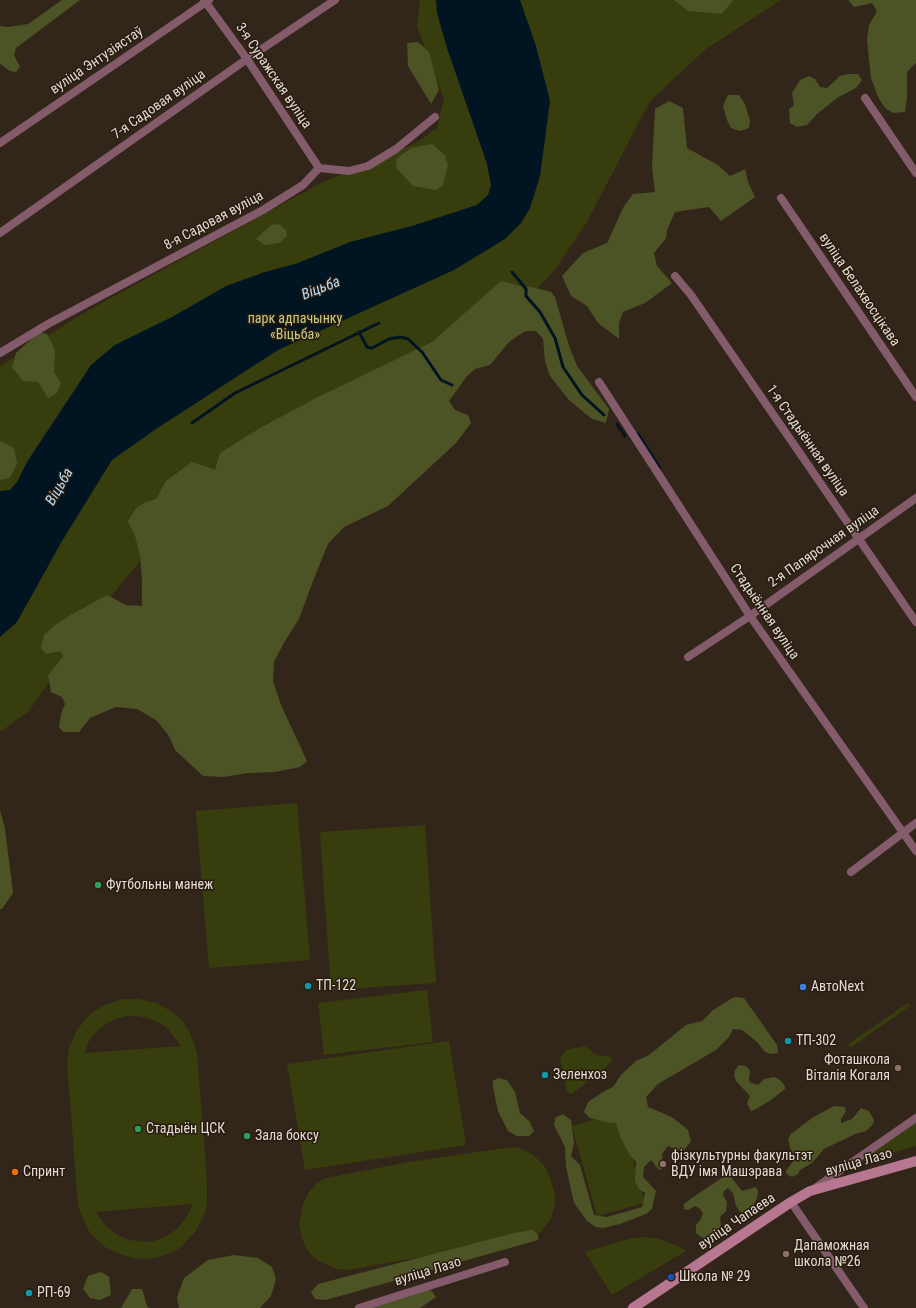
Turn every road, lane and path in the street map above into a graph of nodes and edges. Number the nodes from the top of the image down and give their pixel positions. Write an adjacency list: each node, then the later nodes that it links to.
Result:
1 (335, 0): 3 (street, 7-я Садовая вуліца)
2 (206, 1): 3 (street, 3-я Суражская вуліца); 6 (street, вуліца Энтузіястаў)
3 (247, 59): 7 (street, 3-я Суражская вуліца); 10 (street, 7-я Садовая вуліца)
4 (865, 98): 8 (street)
5 (435, 118): 7 (street)
6 (0, 143)
7 (319, 168): 12 (street, 8-я Садовая вуліца)
8 (916, 173)
9 (781, 198): 14 (street, вуліца Белахвосцікава)
10 (0, 233)
11 (675, 276): 16 (street, 1-я Стадыённая вуліца)
12 (0, 354)
13 (599, 382): 17 (street, Стадыённая вуліца)
14 (916, 397)
15 (916, 498): 16 (street, 2-я Папярочная вуліца)
16 (859, 538): 17 (street, 2-я Папярочная вуліца); 18 (street, 1-я Стадыённая вуліца)
17 (750, 616): 19 (street, 2-я Папярочная вуліца); 21 (street, Стадыённая вуліца)
18 (916, 622)
19 (688, 657)
20 (916, 823): 21 (street)
21 (903, 832): 22 (street, Стадыённая вуліца); 23 (street)
22 (916, 851)
23 (850, 872)
24 (916, 1118): 26 (street, вуліца Чапаева)
25 (916, 1161): 26 (street, вуліца Лазо)
26 (810, 1191): 27 (street, вуліца Чапаева)
27 (791, 1202): 30 (street, вуліца Чапаева); 31 (street)
28 (505, 1262): 29 (street, вуліца Лазо)
29 (359, 1308)
30 (633, 1308)
31 (864, 1308)

